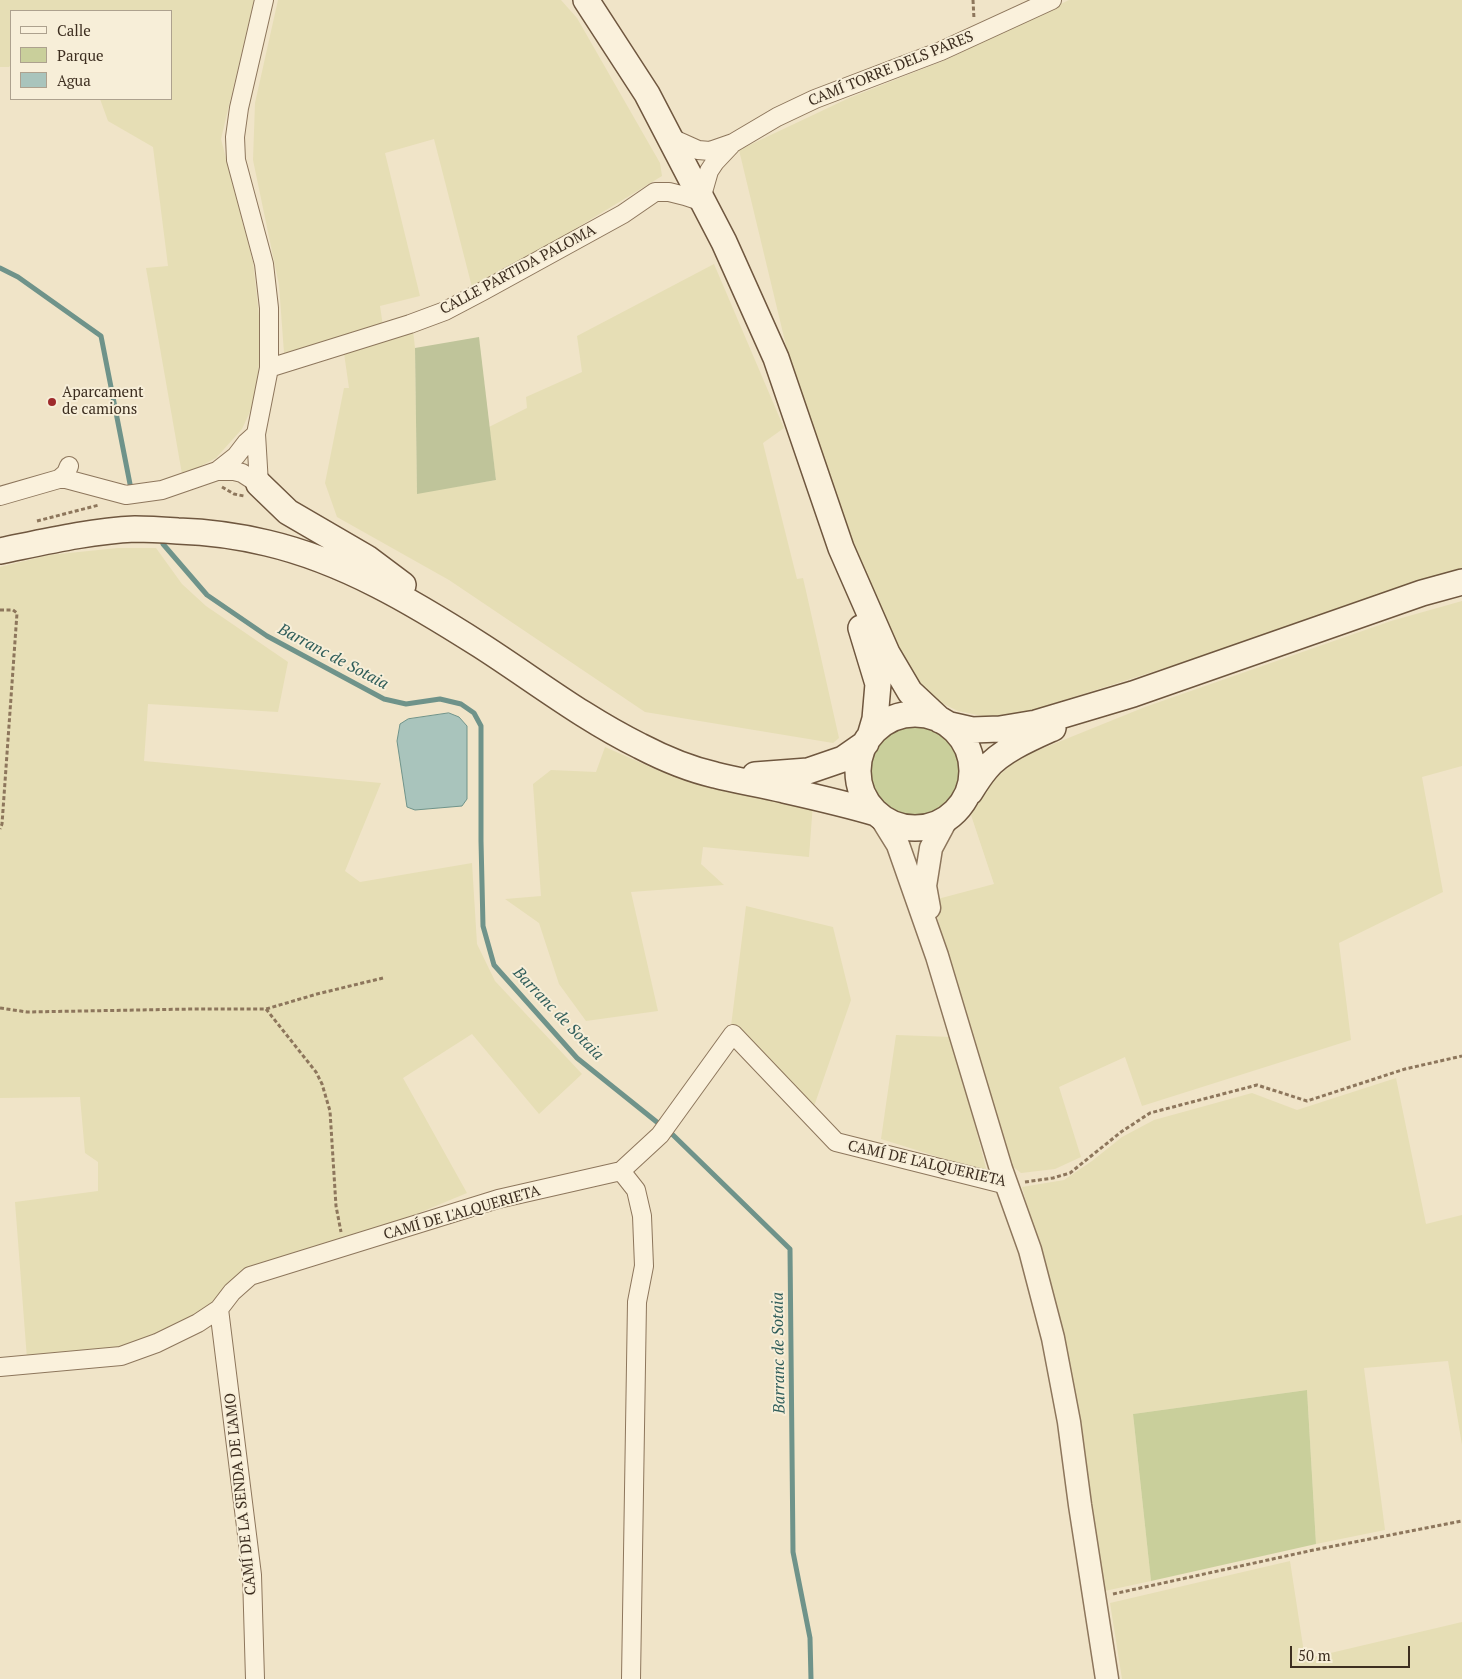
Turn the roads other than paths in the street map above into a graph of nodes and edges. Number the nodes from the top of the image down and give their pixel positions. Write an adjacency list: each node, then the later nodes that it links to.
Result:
1 (264, 0): 7 (street)
2 (586, 0): 4 (main road)
3 (1052, 0): 5 (street, CAMÍ TORRE DELS PARES)
4 (669, 136): 5 (street, CAMÍ TORRE DELS PARES); 6 (main road)
5 (733, 143): 6 (street, CAMÍ TORRE DELS PARES)
6 (702, 201): 7 (street, CALLE PARTIDA PALOMA); 12 (main road)
7 (269, 368): 8 (street)
8 (256, 434): 9 (street); 10 (street)
9 (217, 471): 10 (street); 11 (street)
10 (259, 484): 15 (main road)
11 (0, 496)
12 (841, 548): 17 (main road); 18 (main road)
13 (0, 551): 15 (main road)
14 (1462, 582): 16 (main road)
15 (440, 621): 19 (main road)
16 (1133, 694): 17 (main road); 20 (main road)
17 (945, 722): 18 (main road); 20 (main road)
18 (868, 740): 19 (main road); 21 (main road)
19 (713, 775): 21 (main road)
20 (967, 796): 22 (main road)
21 (878, 814): 22 (main road); 23 (street)
22 (946, 820): 23 (street)
23 (937, 956): 25 (street)
24 (621, 1171): 25 (street, CAMÍ DE L'ALQUERIETA); 26 (street, CAMÍ DE L'ALQUERIETA); 29 (street)
25 (1007, 1185): 30 (street)
26 (219, 1309): 27 (street, CAMÍ DE L'ALQUERIETA); 28 (street, CAMÍ DE LA SENDA DE L'AMO)
27 (0, 1367)
28 (255, 1679)
29 (631, 1679)
30 (1106, 1679)

